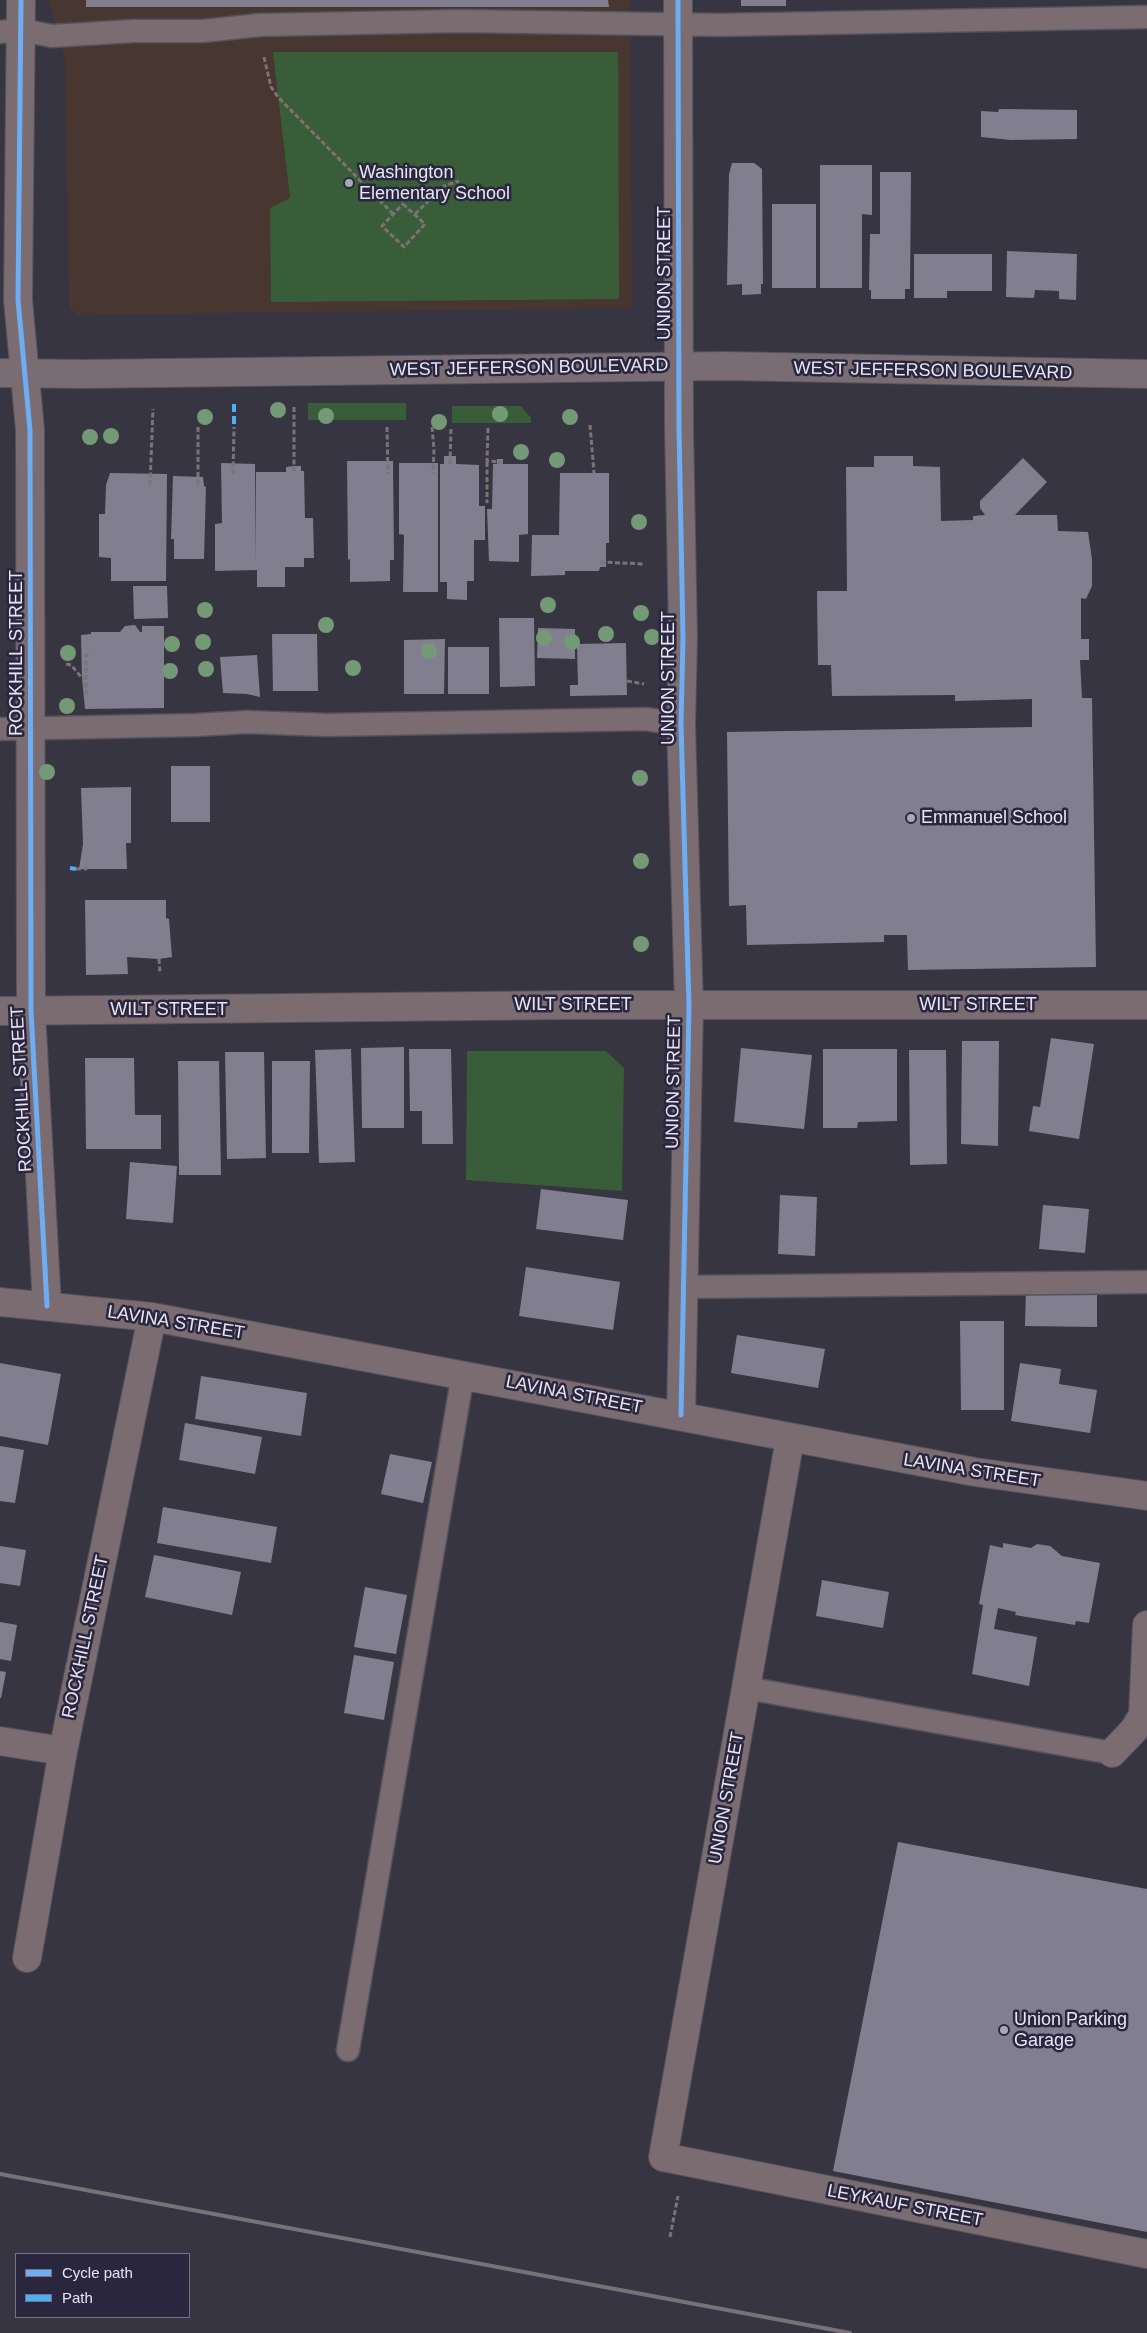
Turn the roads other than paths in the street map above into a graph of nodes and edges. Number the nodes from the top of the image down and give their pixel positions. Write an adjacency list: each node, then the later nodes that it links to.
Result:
1 (21, 0): 4 (street, ROCKHILL STREET)
2 (678, 12): 3 (lane); 4 (lane); 5 (street, UNION STREET)
3 (1147, 16)
4 (10, 31): 6 (street, ROCKHILL STREET)
5 (680, 366): 6 (main road, WEST JEFFERSON BOULEVARD); 7 (main road, WEST JEFFERSON BOULEVARD); 8 (street, UNION STREET)
6 (13, 373): 9 (street, ROCKHILL STREET)
7 (1147, 374)
8 (682, 724): 9 (lane); 12 (street, UNION STREET)
9 (30, 728): 10 (lane); 14 (street, ROCKHILL STREET)
10 (0, 729)
11 (1147, 1005): 12 (street, WILT STREET)
12 (689, 1006): 14 (street, WILT STREET); 16 (street, UNION STREET)
13 (0, 1011): 14 (street, WILT STREET)
14 (31, 1011): 18 (street, ROCKHILL STREET)
15 (1147, 1282): 16 (lane)
16 (685, 1287): 21 (street, UNION STREET)
17 (0, 1302): 18 (street, LAVINA STREET)
18 (47, 1306): 19 (street, LAVINA STREET)
19 (152, 1317): 20 (street, LAVINA STREET); 27 (street, ROCKHILL STREET)
20 (463, 1374): 21 (street, LAVINA STREET); 30 (lane)
21 (681, 1415): 22 (street, LAVINA STREET)
22 (790, 1439): 23 (street, LAVINA STREET); 25 (street, UNION STREET)
23 (1147, 1496)
24 (1147, 1625): 28 (street)
25 (746, 1688): 28 (lane); 31 (street, UNION STREET)
26 (0, 1741): 27 (street)
27 (63, 1751): 29 (street, ROCKHILL STREET)
28 (1112, 1753)
29 (27, 1958)
30 (348, 2050)
31 (674, 2160): 32 (street, LEYKAUF STREET)
32 (1147, 2254)

